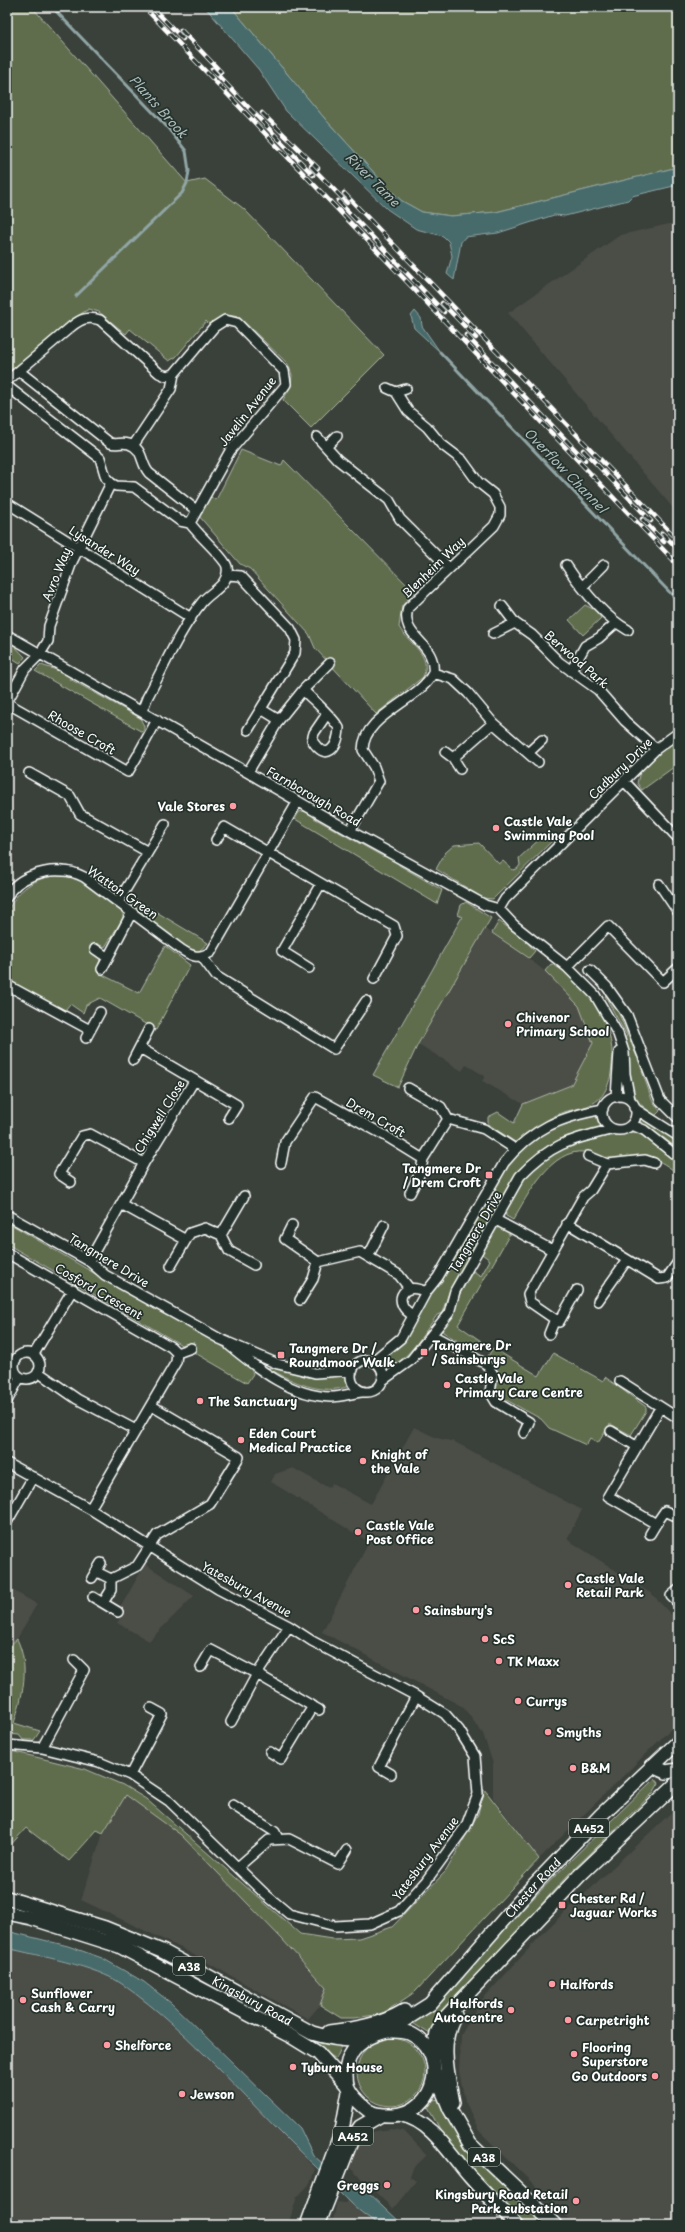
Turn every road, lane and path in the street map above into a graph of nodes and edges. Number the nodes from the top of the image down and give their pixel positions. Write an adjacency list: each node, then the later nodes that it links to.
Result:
1 (19, 370): 2 (street); 3 (street); 10 (street)
2 (174, 374): 10 (street); 14 (street, Javelin Avenue)
3 (7, 381)
4 (7, 386): 12 (street)
5 (387, 388): 7 (street)
6 (406, 389): 7 (street)
7 (396, 392): 19 (street, Blenheim Way)
8 (337, 436): 11 (street)
9 (317, 437): 11 (street)
10 (133, 446): 14 (street)
11 (326, 446): 19 (street)
12 (111, 483): 15 (street); 16 (street, Avro Way)
13 (7, 503): 16 (street, Lysander Way)
14 (196, 510): 15 (street, Javelin Avenue)
15 (190, 523): 20 (street)
16 (80, 548): 23 (street, Lysander Way); 29 (street, Avro Way)
17 (566, 565): 21 (street)
18 (604, 565): 21 (street)
19 (449, 568): 32 (street, Blenheim Way)
20 (228, 575): 23 (street); 35 (street)
21 (582, 587): 25 (street)
22 (502, 606): 24 (street, Berwood Park)
23 (191, 618): 36 (street)
24 (515, 623): 27 (street); 31 (street, Berwood Park)
25 (616, 623): 26 (street); 31 (street)
26 (628, 630)
27 (493, 634)
28 (7, 635): 29 (street, Farnborough Road)
29 (40, 654): 34 (street, Avro Way); 36 (street, Farnborough Road)
30 (330, 663): 33 (street)
31 (571, 671): 44 (street, Berwood Park)
32 (433, 672): 40 (street); 55 (street)
33 (303, 690): 37 (street); 39 (street)
34 (7, 702): 38 (street, Rhoose Croft)
35 (261, 709): 39 (street); 41 (street)
36 (142, 711): 38 (street, Farnborough Road)
37 (327, 714)
38 (157, 720): 50 (street, Farnborough Road)
39 (279, 720): 50 (street)
40 (493, 723): 46 (street); 47 (street)
41 (248, 730)
42 (678, 733): 44 (street, Cadbury Drive)
43 (542, 740): 46 (street)
44 (656, 749): 52 (street, Cadbury Drive)
45 (445, 752): 47 (street)
46 (528, 752): 48 (street)
47 (453, 758): 49 (street)
48 (538, 762)
49 (460, 769)
50 (248, 772): 53 (street, Farnborough Road)
51 (29, 773): 58 (street)
52 (624, 781): 56 (street); 64 (street, Cadbury Drive)
53 (298, 801): 55 (street, Farnborough Road); 59 (street)
54 (165, 824): 58 (street)
55 (350, 831): 64 (street, Farnborough Road)
56 (678, 838)
57 (216, 840): 59 (street)
58 (148, 852): 63 (street)
59 (269, 852): 60 (street); 68 (street)
60 (320, 884): 71 (street); 75 (street)
61 (659, 884): 66 (street)
62 (7, 898): 63 (street, Watton Green)
63 (118, 902): 65 (street, Watton Green)
64 (499, 909): 70 (street, Farnborough Road)
65 (132, 912): 68 (street, Watton Green); 69 (street)
66 (678, 912)
67 (95, 949): 69 (street)
68 (202, 956): 79 (street)
69 (108, 958): 73 (street)
70 (567, 967): 72 (street); 78 (street, Farnborough Road)
71 (309, 968)
72 (678, 968)
73 (102, 969)
74 (590, 970): 77 (street)
75 (374, 979)
76 (7, 985): 80 (street)
77 (607, 987): 78 (street); 91 (street)
78 (595, 995): 82 (street, Farnborough Road)
79 (366, 1001)
80 (100, 1012)
81 (149, 1029): 83 (street)
82 (618, 1034): 87 (street, Farnborough Road); 88 (street, Farnborough Road)
83 (140, 1048): 84 (street); 85 (street, Chigwell Close)
84 (133, 1060)
85 (194, 1080): 90 (street, Chigwell Close); 100 (street, Chigwell Close)
86 (408, 1088): 92 (street)
87 (616, 1097): 88 (street); 89 (street)
88 (632, 1104): 93 (street); 95 (street)
89 (603, 1109): 94 (street); 96 (street, Tangmere Drive)
90 (229, 1118)
91 (678, 1118)
92 (448, 1119): 96 (street); 99 (street)
93 (632, 1125): 94 (street); 98 (street)
94 (614, 1129): 109 (street, Tangmere Drive)
95 (678, 1136)
96 (515, 1149): 127 (street, Tangmere Drive)
97 (588, 1156): 103 (street)
98 (678, 1157)
99 (423, 1159): 101 (street, Drem Croft); 105 (street)
100 (144, 1163): 104 (street, Chigwell Close); 107 (street, Chigwell Close)
101 (281, 1163)
102 (654, 1163): 103 (street)
103 (607, 1164): 110 (street)
104 (71, 1182)
105 (410, 1193)
106 (244, 1196): 113 (street)
107 (121, 1204): 114 (street); 119 (street, Chigwell Close)
108 (7, 1215): 119 (street, Tangmere Drive)
109 (496, 1220): 115 (street); 132 (street, Tangmere Drive)
110 (567, 1223): 115 (street); 118 (street)
111 (292, 1224): 120 (street)
112 (384, 1225): 117 (street)
113 (221, 1235): 114 (street); 122 (street)
114 (186, 1240): 123 (street)
115 (552, 1250): 131 (street)
116 (7, 1253): 125 (street, Cosford Crescent)
117 (369, 1256): 120 (street); 124 (street)
118 (627, 1260): 121 (street); 129 (street)
119 (89, 1261): 134 (street, Tangmere Drive)
120 (318, 1262): 128 (street)
121 (678, 1262)
122 (254, 1265)
123 (171, 1266)
124 (408, 1288): 127 (street); 130 (street)
125 (73, 1289): 136 (street, Cosford Crescent); 137 (street)
126 (577, 1290): 131 (street)
127 (426, 1292): 130 (street, Tangmere Drive)
128 (300, 1300)
129 (598, 1301)
130 (413, 1315): 139 (street, Tangmere Drive)
131 (555, 1319): 133 (street)
132 (432, 1334): 143 (street, Tangmere Drive); 152 (street)
133 (549, 1334)
134 (220, 1339): 140 (street, Tangmere Drive); 145 (street, Tangmere Drive)
135 (191, 1348): 136 (street)
136 (177, 1353): 147 (street)
137 (34, 1354): 138 (street); 141 (street)
138 (11, 1357): 142 (street)
139 (373, 1361): 140 (street); 143 (street)
140 (353, 1370): 145 (street)
141 (38, 1372): 142 (street); 150 (street)
142 (20, 1377): 146 (street)
143 (383, 1380): 145 (street)
144 (620, 1381): 148 (street)
145 (362, 1392)
146 (7, 1401)
147 (152, 1406): 150 (street); 161 (street)
148 (660, 1408): 149 (street); 153 (street)
149 (678, 1418)
150 (136, 1430): 156 (street)
151 (611, 1431): 153 (street)
152 (524, 1433)
153 (636, 1446): 159 (street)
154 (7, 1463): 155 (street, Yatesbury Avenue)
155 (33, 1477): 156 (street, Yatesbury Avenue); 158 (street)
156 (90, 1509): 161 (street, Yatesbury Avenue)
157 (678, 1517): 159 (street)
158 (7, 1522)
159 (656, 1524): 160 (street)
160 (650, 1534)
161 (149, 1546): 163 (street); 169 (street, Yatesbury Avenue)
162 (97, 1571): 163 (street)
163 (111, 1579): 166 (street)
164 (678, 1590): 167 (street)
165 (92, 1597): 166 (street)
166 (103, 1603): 168 (street)
167 (678, 1603)
168 (118, 1612)
169 (289, 1626): 172 (street); 173 (street, Yatesbury Avenue)
170 (74, 1660): 178 (street)
171 (201, 1667): 172 (street)
172 (257, 1674): 175 (street); 179 (street)
173 (416, 1696): 182 (street); 188 (street, Yatesbury Avenue)
174 (151, 1708): 183 (street)
175 (232, 1722)
176 (678, 1742): 180 (highway, Chester Road / A452)
177 (7, 1745): 178 (street, Yatesbury Avenue)
178 (42, 1748): 183 (street, Yatesbury Avenue)
179 (270, 1752)
180 (652, 1766): 181 (highway); 191 (highway, Chester Road / A452)
181 (678, 1770)
182 (391, 1774)
183 (130, 1775): 188 (street, Yatesbury Avenue)
184 (678, 1782): 192 (highway, Chester Road / A452)
185 (233, 1805): 186 (street)
186 (278, 1839): 187 (street); 188 (street)
187 (347, 1850)
188 (238, 1867)
189 (7, 1898): 194 (highway, Kingsbury Road / A38)
190 (7, 1913): 197 (highway, Kingsbury Road / A38)
191 (458, 1971): 193 (highway, Chester Road / A452); 194 (highway)
192 (469, 1991): 196 (highway, Chester Road / A452); 200 (highway)
193 (387, 2031): 195 (highway, A38); 196 (highway, A38)
194 (312, 2033): 195 (highway, Kingsbury Road / A38)
195 (365, 2039): 197 (highway, A38)
196 (434, 2068): 198 (highway, A38); 200 (highway, A38)
197 (348, 2088): 199 (highway, A38); 201 (highway, A452)
198 (402, 2115): 199 (highway, A38); 205 (highway, A38)
199 (379, 2116): 201 (highway, A452)
200 (461, 2130): 206 (highway, A38)
201 (336, 2163): 202 (highway, A452)
202 (328, 2182): 203 (highway, A452); 204 (highway, A452)
203 (307, 2225)
204 (318, 2225)
205 (516, 2225)
206 (555, 2225)

